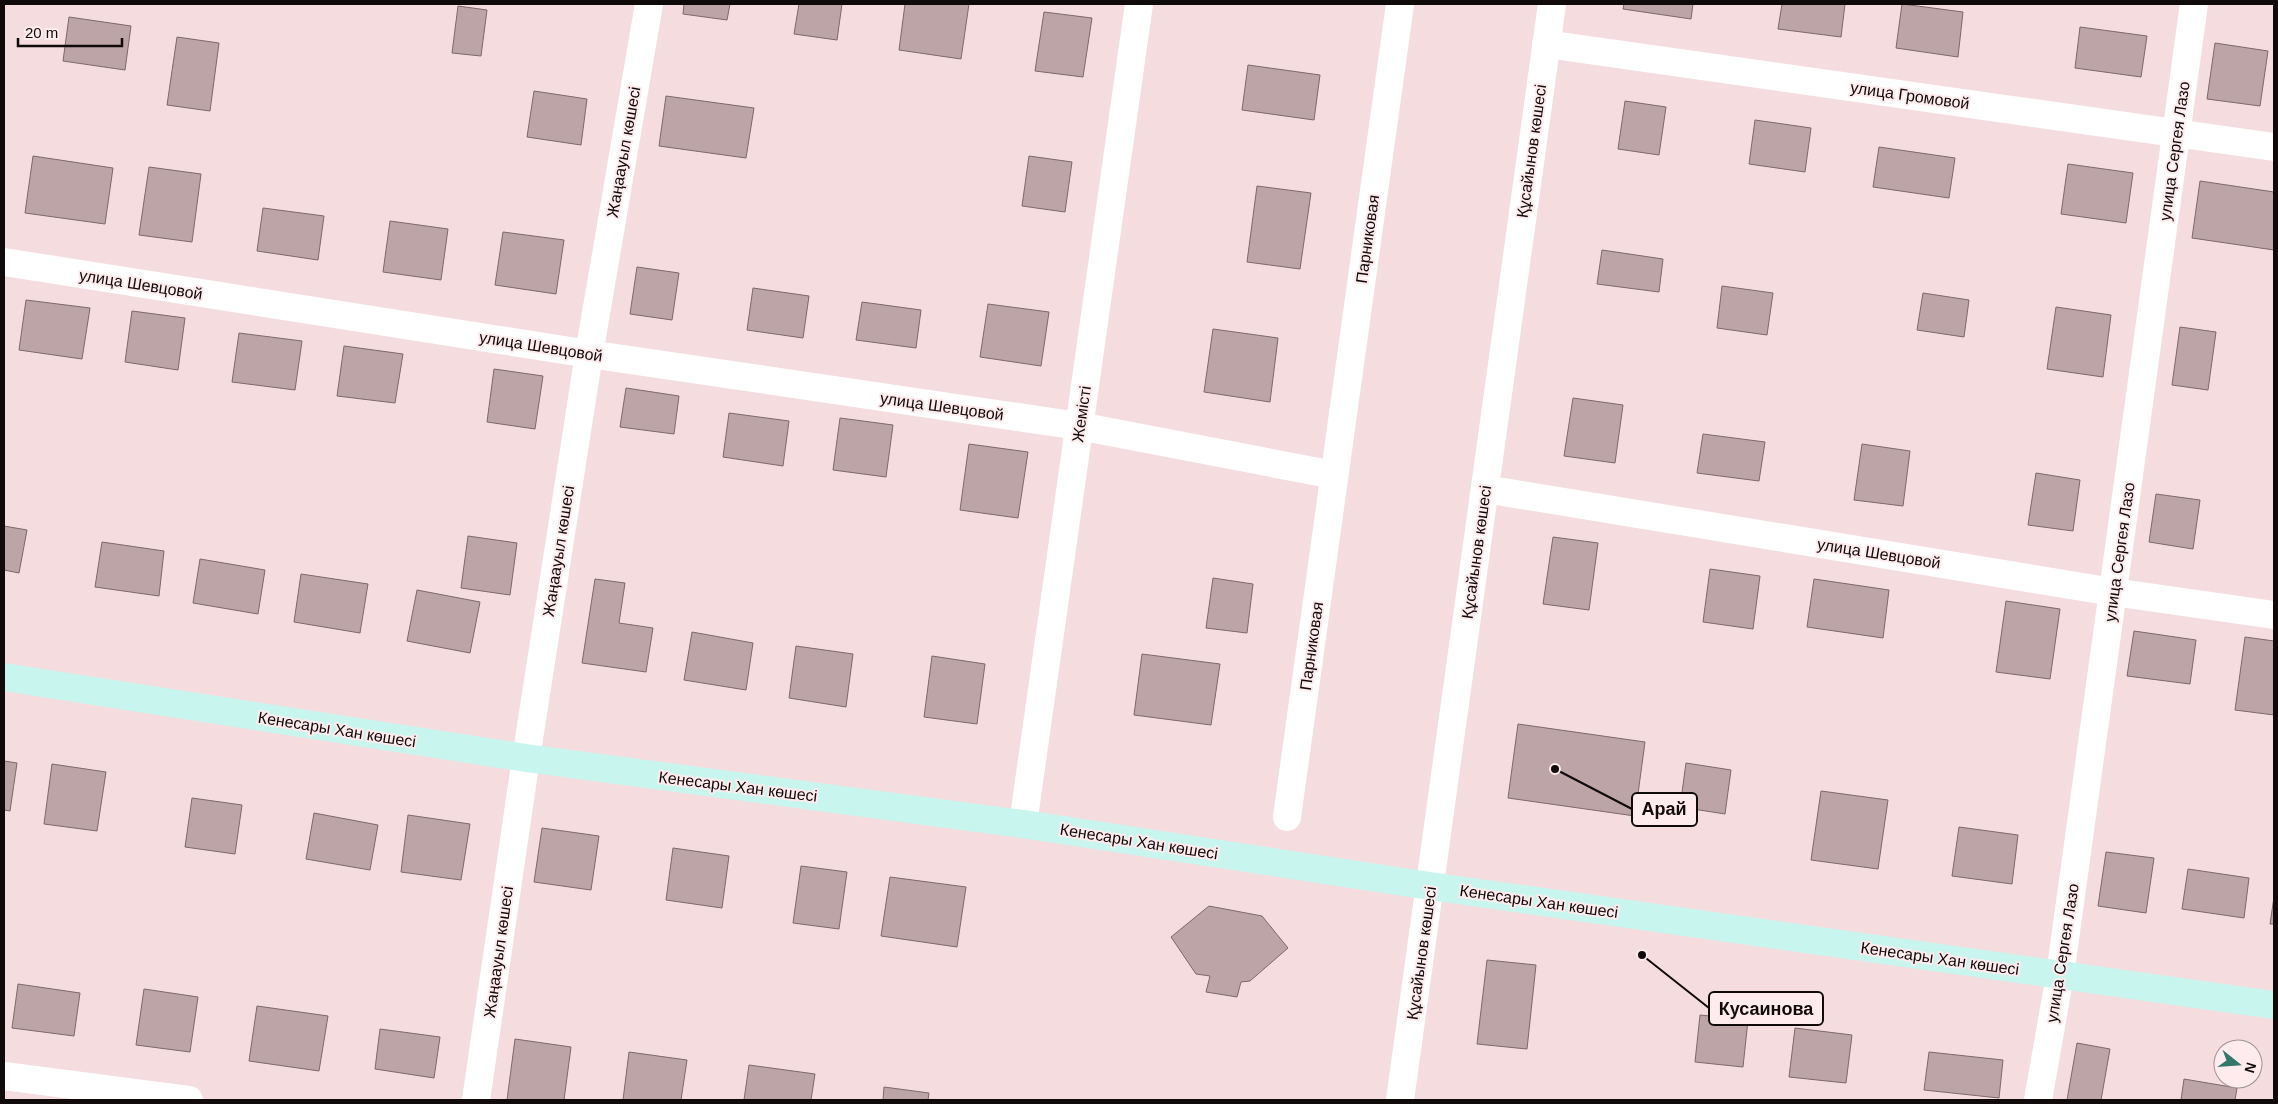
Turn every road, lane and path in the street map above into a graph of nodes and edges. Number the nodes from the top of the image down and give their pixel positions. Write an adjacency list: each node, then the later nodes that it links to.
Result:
1 (649, 4): 10 (street, Жаңаауыл көшесі)
2 (1138, 4): 11 (street, Жемісті)
3 (1400, 4): 12 (street, Парниковая)
4 (1552, 4): 6 (street, Құсайынов көшесі)
5 (2194, 4): 7 (street, улица Сергея Лазо)
6 (1546, 44): 7 (street, улица Громовой); 13 (street, Құсайынов көшесі)
7 (2177, 133): 8 (street, улица Громовой); 14 (street, улица Сергея Лазо)
8 (2274, 147)
9 (4, 262): 10 (street, улица Шевцовой)
10 (589, 354): 11 (street, улица Шевцовой); 17 (street, Жаңаауыл көшесі)
11 (1079, 426): 12 (street); 19 (street, Жемісті)
12 (1334, 474): 18 (street, Парниковая)
13 (1485, 489): 14 (street, улица Шевцовой); 20 (street, Құсайынов көшесі)
14 (2113, 592): 15 (street, улица Шевцовой); 21 (street, улица Сергея Лазо)
15 (2274, 615)
16 (4, 677): 17 (main road, Кенесары Хан көшесі)
17 (526, 758): 19 (main road, Кенесары Хан көшесі); 25 (street, Жаңаауыл көшесі)
18 (1287, 817)
19 (1023, 824): 20 (main road, Кенесары Хан көшесі)
20 (1430, 886): 21 (main road, Кенесары Хан көшесі); 26 (street, Құсайынов көшесі)
21 (2060, 975): 22 (main road, Кенесары Хан көшесі); 27 (street, улица Сергея Лазо)
22 (2274, 1005)
23 (4, 1076): 24 (street)
24 (189, 1100)
25 (476, 1100)
26 (1400, 1100)
27 (2038, 1100)

